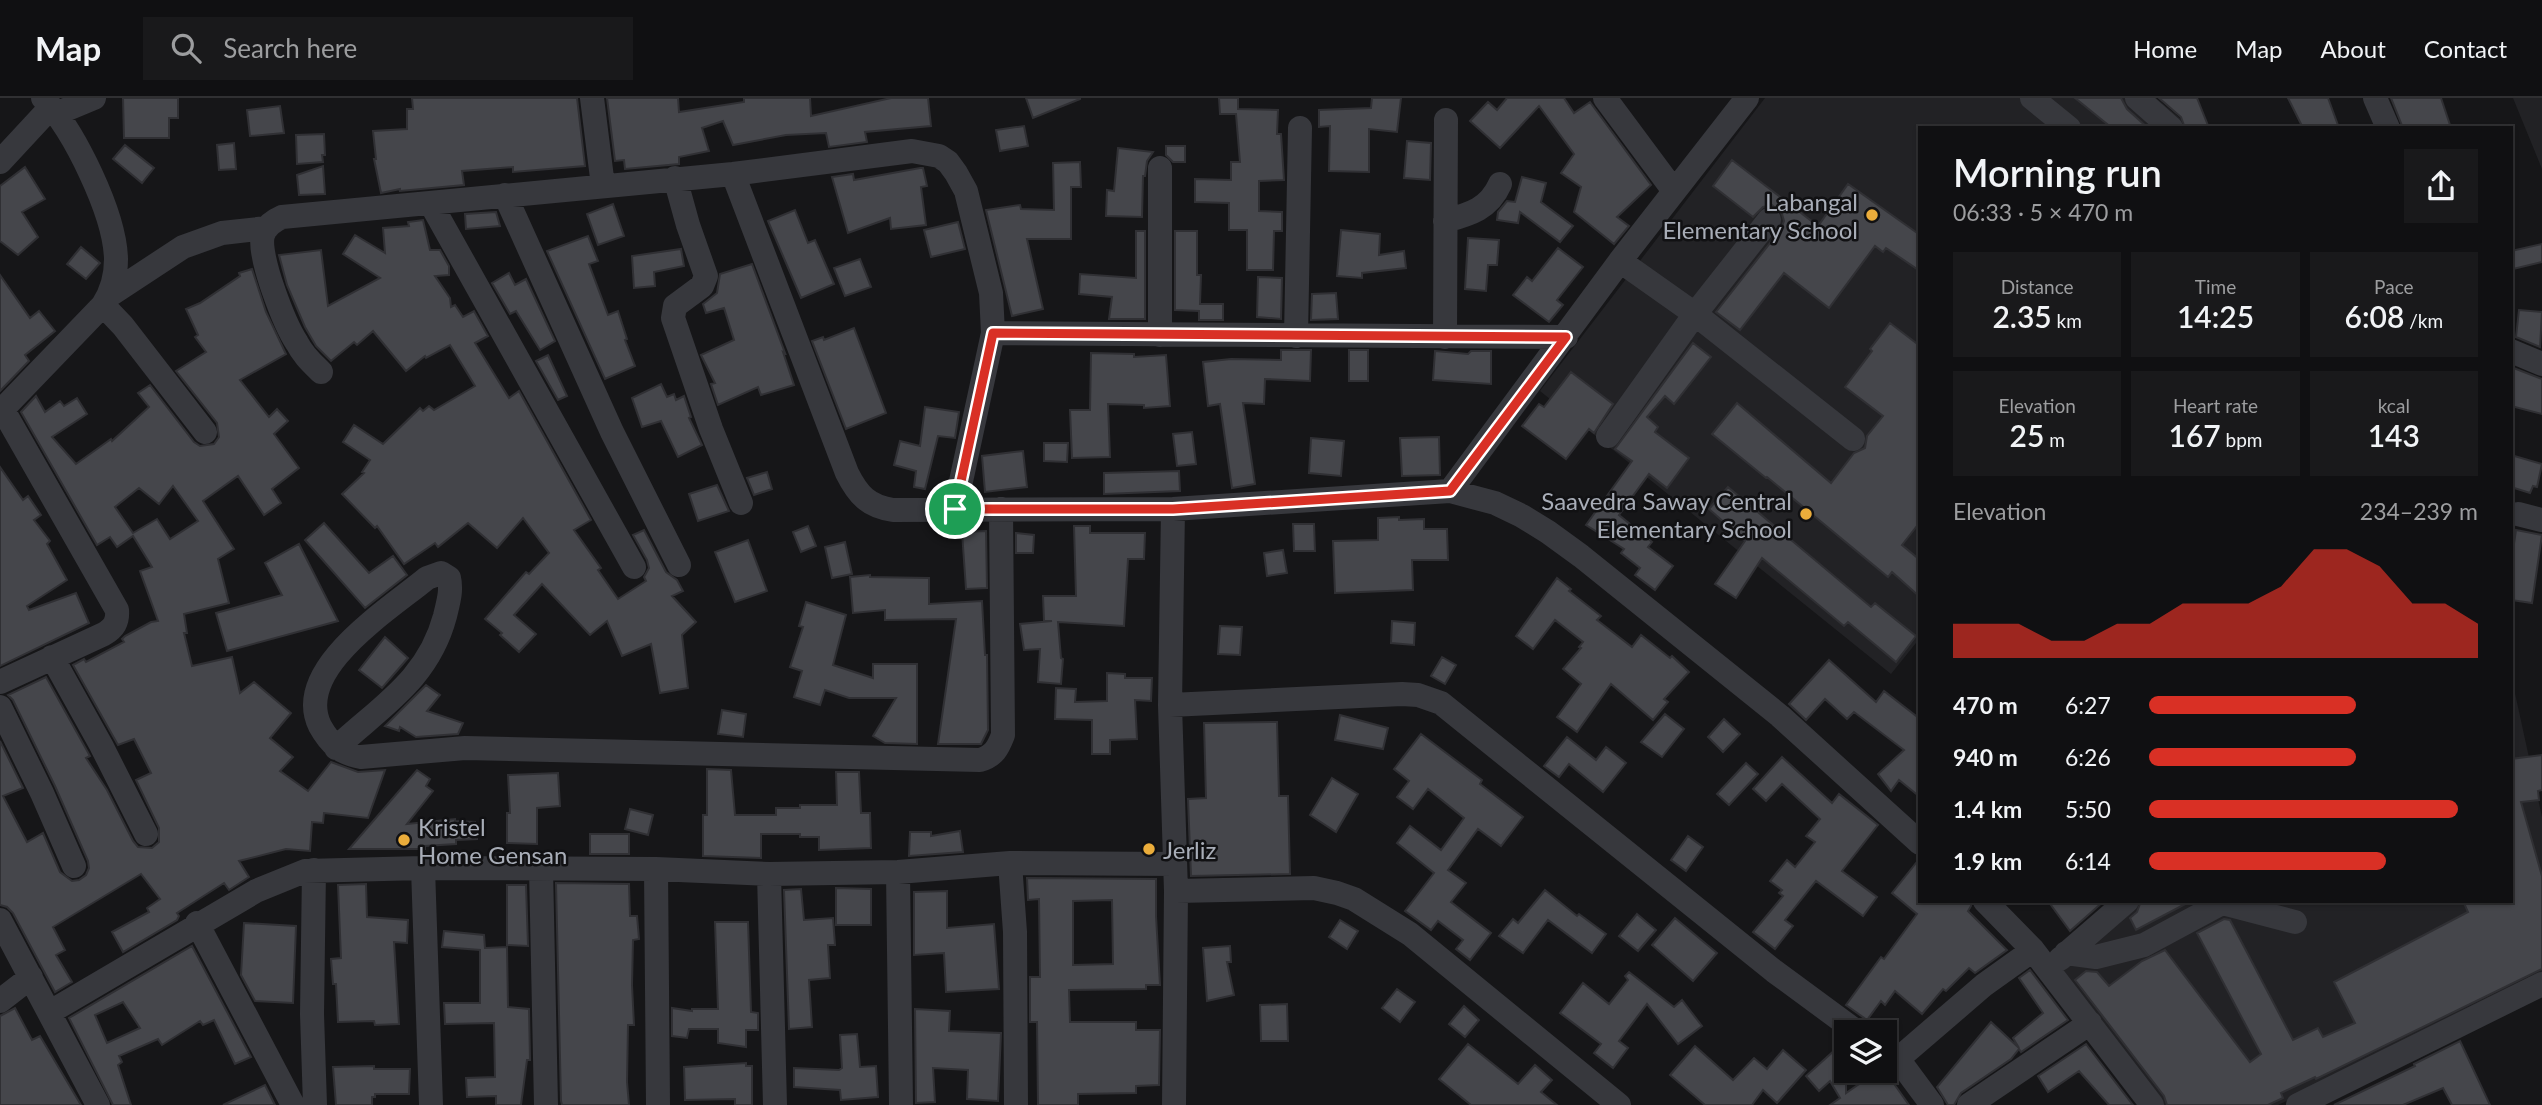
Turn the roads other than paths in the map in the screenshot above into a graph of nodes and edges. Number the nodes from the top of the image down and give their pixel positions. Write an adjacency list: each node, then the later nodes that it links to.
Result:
1 (94, 98): 8 (street)
2 (592, 98): 19 (street)
3 (1605, 98): 20 (street)
4 (1747, 98): 20 (street)
5 (2032, 98): 10 (street)
6 (2137, 98): 11 (street)
7 (2375, 98): 12 (street)
8 (50, 106): 14 (street); 27 (street)
9 (1446, 120): 24 (street)
10 (2067, 126)
11 (2169, 126)
12 (2387, 126)
13 (1300, 128): 31 (street)
14 (0, 162)
15 (1160, 168): 30 (street)
16 (733, 173): 17 (street); 29 (street); 43 (street)
17 (675, 178): 19 (street); 42 (street)
18 (1500, 184): 24 (street)
19 (603, 186): 21 (street)
20 (1674, 191): 26 (street)
21 (505, 195): 22 (street); 48 (street)
22 (431, 204): 25 (street); 49 (street)
23 (1769, 220): 28 (street)
24 (1445, 221): 32 (street)
25 (267, 228): 27 (street); 36 (street)
26 (1620, 261): 28 (street); 33 (street)
27 (106, 300): 37 (street); 38 (street)
28 (1695, 314): 39 (street); 40 (street)
29 (993, 333): 30 (street); 43 (street)
30 (1160, 335): 31 (street)
31 (1296, 336): 32 (street)
32 (1445, 337): 33 (street)
33 (1566, 337): 41 (street)
34 (2513, 353): 35 (street)
35 (2542, 364)
36 (321, 372)
37 (1, 411): 50 (street)
38 (205, 432)
39 (1608, 436)
40 (1853, 439)
41 (1450, 491): 45 (street); 56 (street)
42 (741, 503)
43 (955, 509): 44 (street)
44 (1001, 509): 45 (street); 54 (street)
45 (1173, 509): 52 (street)
46 (2518, 514): 47 (street)
47 (2542, 520)
48 (679, 565)
49 (634, 567)
50 (52, 657): 51 (street); 55 (street)
51 (0, 682)
52 (1170, 705): 58 (street); 77 (street)
53 (0, 707): 59 (street)
54 (335, 748): 54 (street)
55 (146, 834)
56 (1918, 841)
57 (1010, 863): 58 (street); 64 (street); 89 (street)
58 (1175, 864): 66 (street)
59 (74, 866)
60 (423, 868): 61 (street); 63 (street); 84 (street)
61 (541, 868): 62 (street); 85 (street)
62 (656, 869): 65 (street); 86 (street)
63 (314, 870): 71 (street); 83 (street)
64 (898, 872): 65 (street); 88 (street)
65 (769, 874): 87 (street)
66 (1176, 891): 90 (street); 91 (street)
67 (1987, 903): 72 (street)
68 (2124, 903): 72 (street)
69 (0, 920): 73 (street)
70 (2295, 922): 72 (street)
71 (197, 923): 76 (street); 82 (street)
72 (2049, 957): 78 (street); 79 (street)
73 (31, 977): 75 (street); 76 (street)
74 (2542, 984): 95 (street)
75 (0, 1001)
76 (50, 1012): 81 (street)
77 (1841, 1020)
78 (2090, 1023): 93 (street); 94 (street)
79 (1897, 1050)
80 (1897, 1061): 92 (street)
81 (98, 1105)
82 (293, 1105)
83 (315, 1105)
84 (431, 1105)
85 (546, 1105)
86 (658, 1105)
87 (775, 1105)
88 (901, 1105)
89 (1016, 1105)
90 (1174, 1105)
91 (1619, 1105)
92 (1932, 1105)
93 (1969, 1105)
94 (2152, 1105)
95 (2298, 1105)

